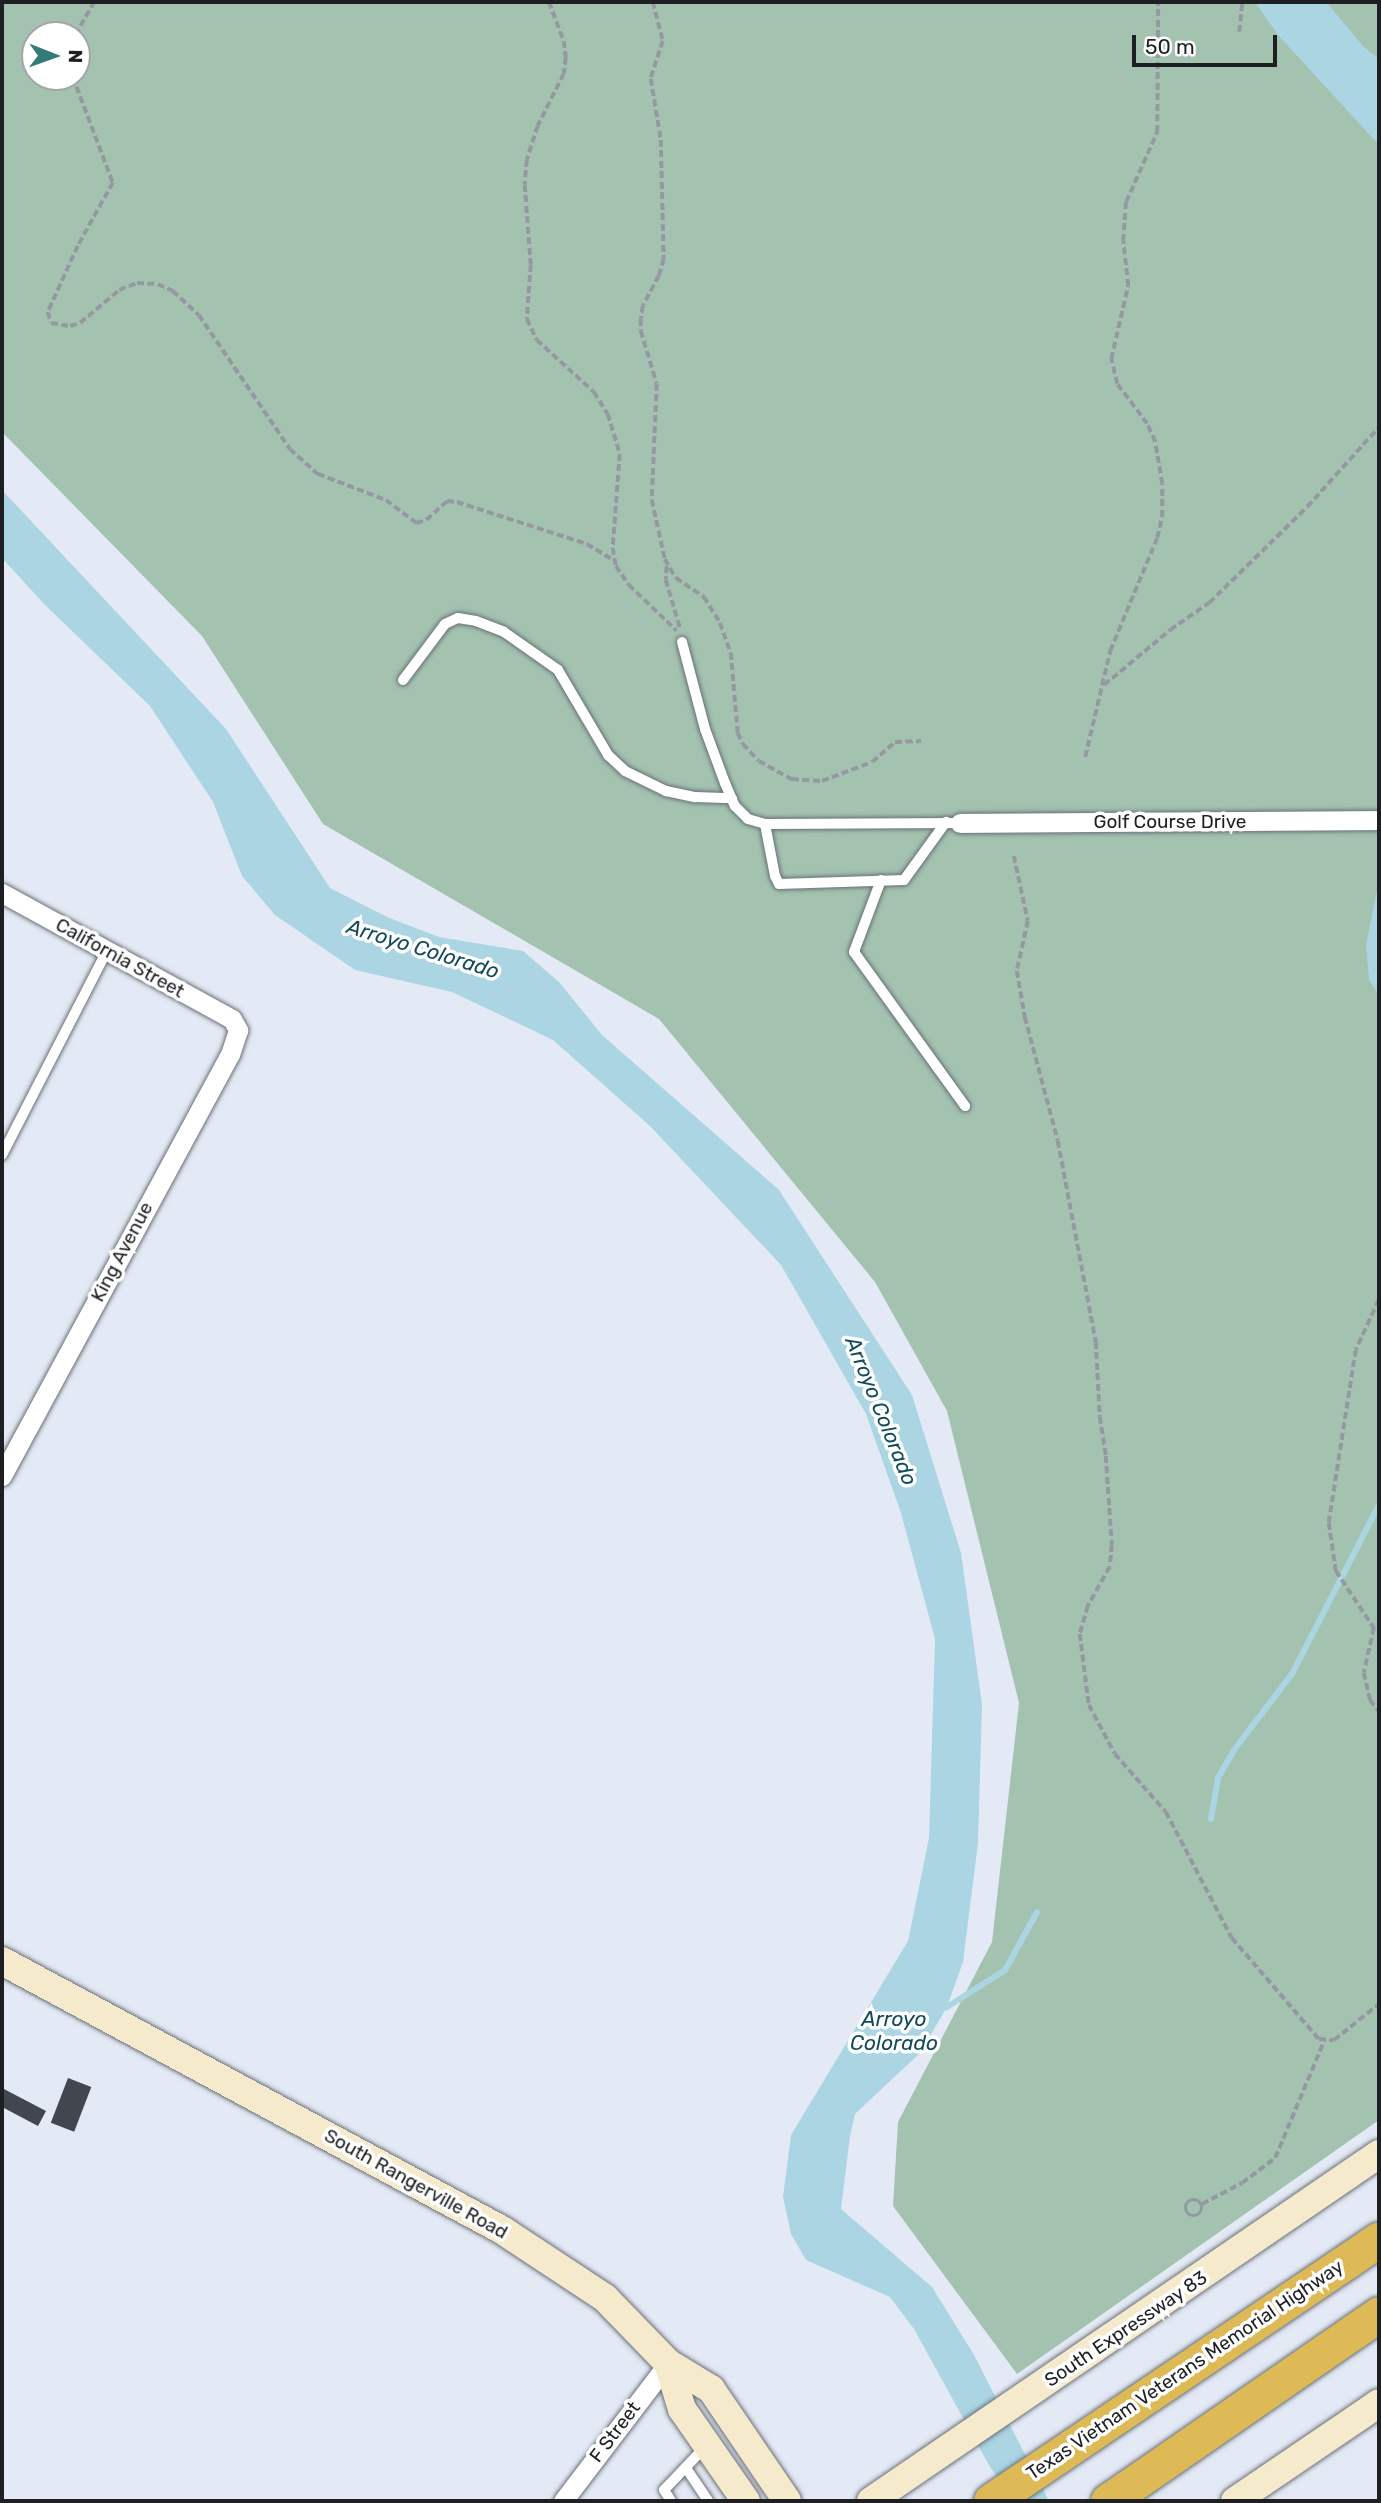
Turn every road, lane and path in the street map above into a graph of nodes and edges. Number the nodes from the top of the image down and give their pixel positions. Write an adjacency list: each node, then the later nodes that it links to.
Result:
1 (94, 2): 6 (path)
2 (549, 2): 10 (path)
3 (653, 2): 11 (path)
4 (1158, 2): 14 (path)
5 (1242, 2): 7 (path)
6 (83, 21)
7 (1239, 32)
8 (79, 91): 10 (path)
9 (1379, 426): 14 (path)
10 (615, 561): 11 (path)
11 (667, 566): 15 (path)
12 (682, 642): 17 (lane)
13 (403, 680): 17 (lane)
14 (1104, 685): 16 (path)
15 (921, 741)
16 (1085, 757)
17 (732, 799): 20 (lane)
18 (1379, 820): 19 (street, Golf Course Drive)
19 (953, 823): 20 (lane); 22 (lane)
20 (765, 824): 22 (lane)
21 (1014, 856): 33 (path)
22 (881, 880): 26 (lane)
23 (2, 893): 24 (street, California Street)
24 (107, 951): 25 (street, California Street); 27 (lane)
25 (235, 1026): 29 (street, King Avenue)
26 (965, 1107)
27 (2, 1155)
28 (1379, 1300): 30 (path)
29 (2, 1476)
30 (1379, 1711)
31 (2, 1961): 38 (main road, South Rangerville Road)
32 (1379, 2004): 33 (path)
33 (1324, 2041): 35 (path)
34 (1378, 2155): 42 (main road, South Expressway 83)
35 (1202, 2204): 35 (path)
36 (1379, 2239): 48 (highway, Texas Vietnam Veterans Memorial Highway)
37 (1379, 2314): 49 (highway)
38 (667, 2363): 40 (main road, South Rangerville Road); 43 (street, F Street); 47 (main road)
39 (1379, 2403): 50 (main road)
40 (707, 2445): 41 (lane); 46 (main road, South Rangerville Road)
41 (686, 2468): 44 (lane); 45 (lane)
42 (877, 2498)
43 (563, 2501)
44 (671, 2501)
45 (708, 2501)
46 (746, 2501)
47 (787, 2501)
48 (990, 2501)
49 (1108, 2501)
50 (1235, 2501)

